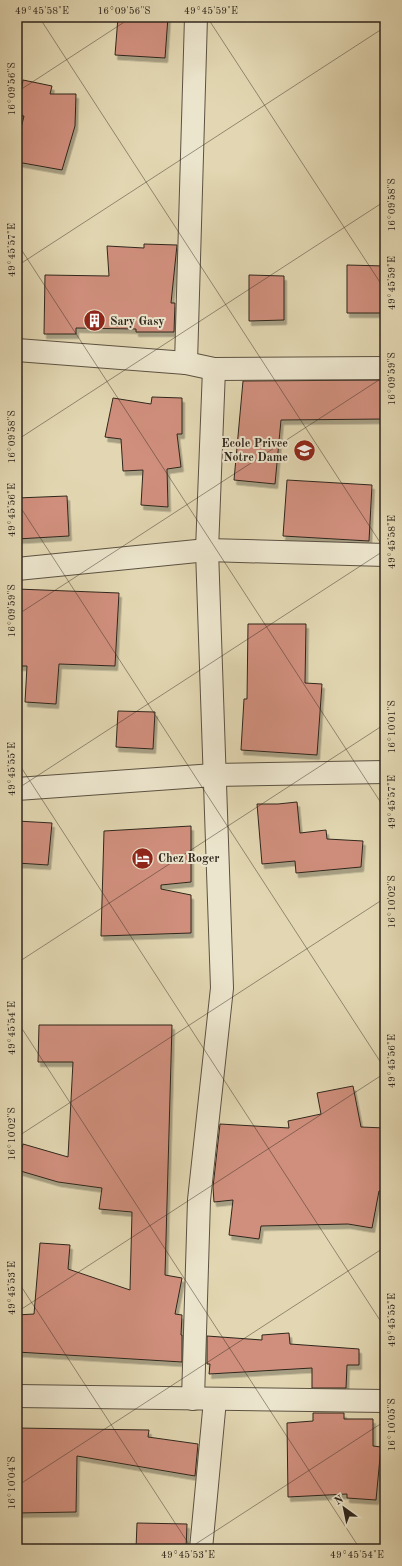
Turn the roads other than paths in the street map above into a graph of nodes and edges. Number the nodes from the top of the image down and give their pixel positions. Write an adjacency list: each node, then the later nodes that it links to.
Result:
1 (196, 17): 3 (street)
2 (17, 350): 3 (street)
3 (186, 363): 4 (street)
4 (214, 368): 5 (street); 6 (street)
5 (385, 368)
6 (207, 550): 7 (street); 8 (street); 10 (street)
7 (385, 555)
8 (17, 569)
9 (385, 772): 10 (street)
10 (214, 775): 11 (street); 13 (street)
11 (17, 789)
12 (17, 1396): 13 (street)
13 (192, 1399): 14 (street)
14 (215, 1400): 15 (street); 16 (street)
15 (385, 1401)
16 (200, 1549)

